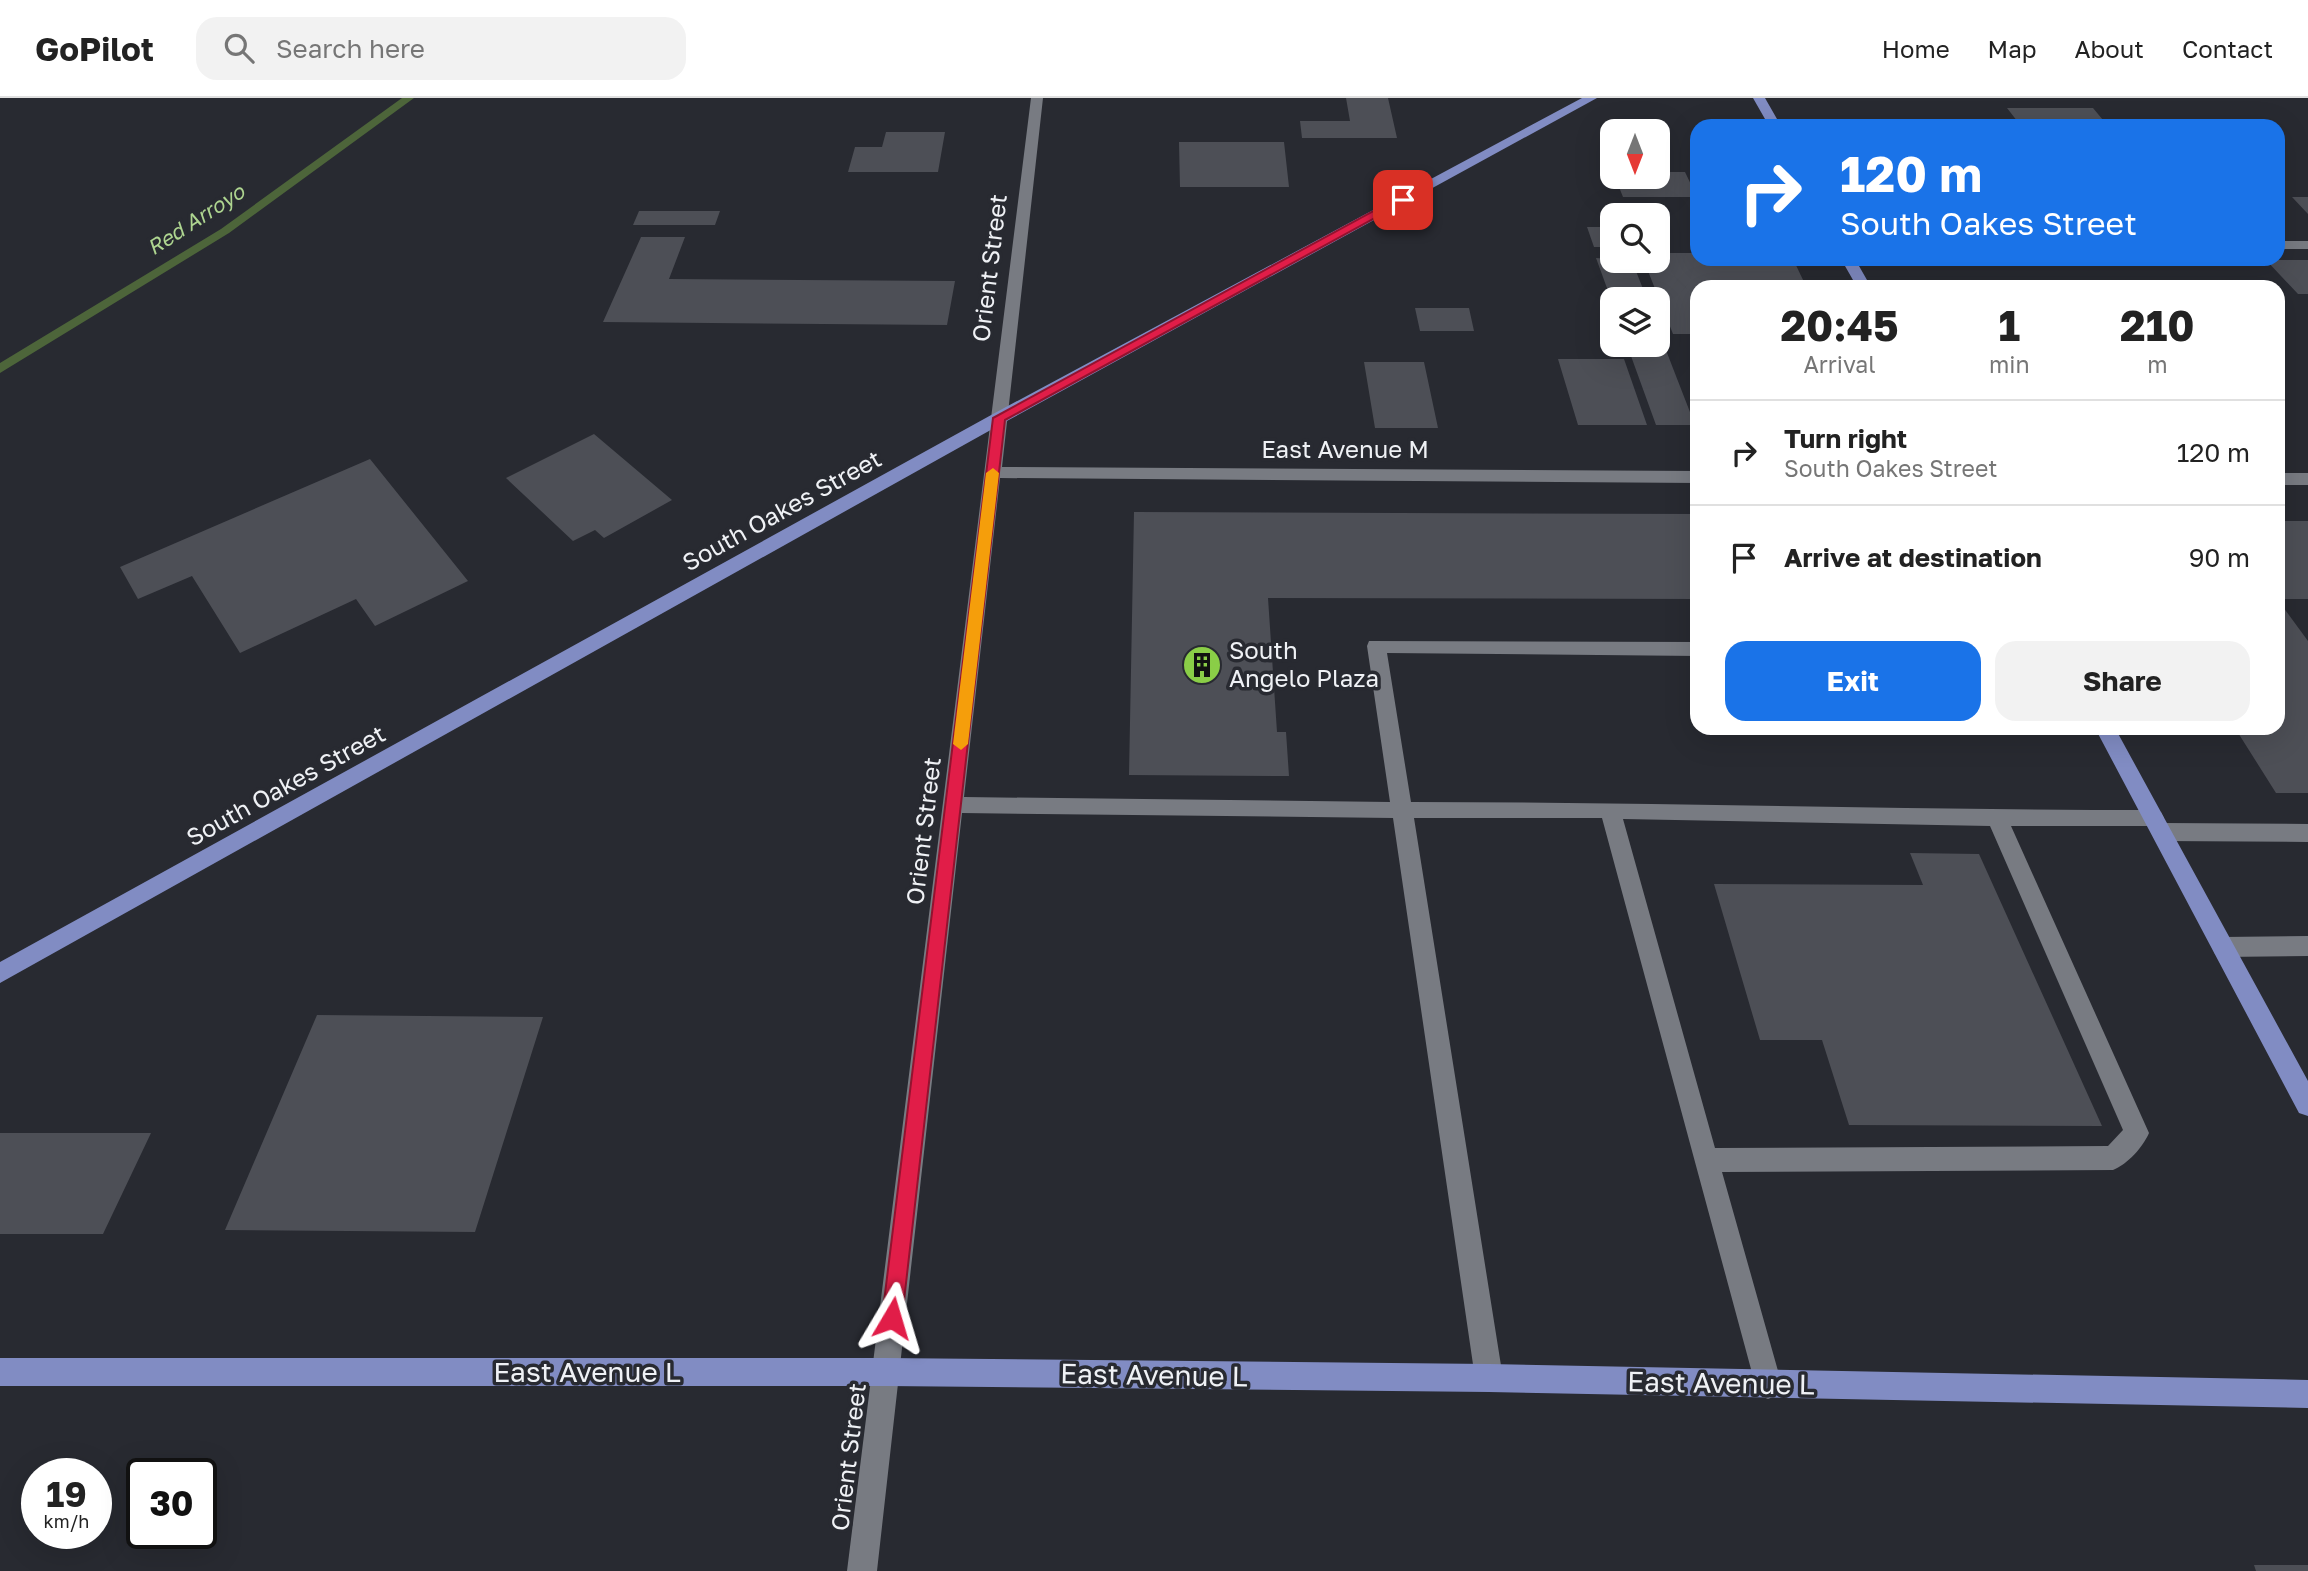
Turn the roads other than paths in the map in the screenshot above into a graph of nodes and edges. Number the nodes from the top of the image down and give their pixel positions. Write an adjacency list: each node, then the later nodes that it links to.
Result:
1 (1037, 98): 8 (street, Orient Street)
2 (1591, 98): 4 (main road, South Oakes Street)
3 (1759, 98): 5 (main road)
4 (1574, 104): 8 (main road, South Oakes Street)
5 (1771, 119)
6 (2285, 245): 7 (street)
7 (2308, 245)
8 (999, 418): 9 (street, Orient Street); 23 (main road, South Oakes Street)
9 (993, 472): 10 (street, East Avenue M); 15 (street, Orient Street)
10 (1690, 477)
11 (2285, 479): 12 (street)
12 (2308, 479)
13 (1690, 649): 16 (street)
14 (2109, 735): 19 (main road)
15 (953, 805): 16 (street); 27 (street, Orient Street)
16 (1402, 810): 17 (street); 28 (street)
17 (1610, 810): 18 (street); 25 (street)
18 (1997, 818): 19 (street); 25 (street)
19 (2157, 825): 20 (street); 22 (main road)
20 (2308, 833)
21 (2308, 946): 22 (street)
22 (2223, 947): 24 (main road)
23 (0, 973)
24 (2308, 1104)
25 (1705, 1160): 29 (street)
26 (0, 1372): 27 (main road, East Avenue L)
27 (886, 1372): 28 (main road, East Avenue L); 31 (street, Orient Street)
28 (1489, 1378): 29 (main road, East Avenue L)
29 (1768, 1385): 30 (main road, East Avenue L)
30 (2308, 1394)
31 (862, 1571)

